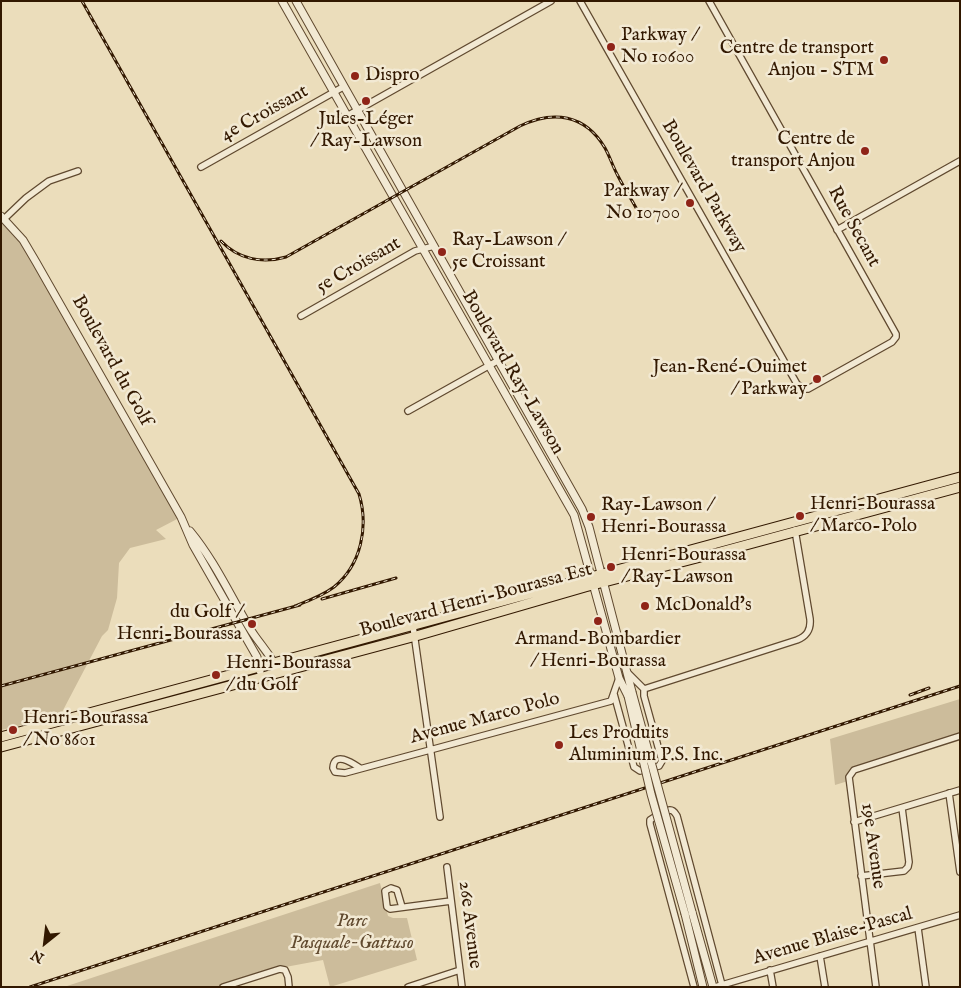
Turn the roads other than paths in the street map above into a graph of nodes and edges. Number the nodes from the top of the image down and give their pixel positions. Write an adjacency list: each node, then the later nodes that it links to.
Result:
1 (282, 1): 7 (street, Boulevard Ray-Lawson)
2 (296, 1): 6 (street, Boulevard Ray-Lawson)
3 (551, 1): 8 (street)
4 (580, 1): 18 (street, Boulevard Parkway)
5 (709, 1): 14 (street, Rue Secant)
6 (344, 87): 7 (street, 4e Croissant); 8 (street, Boulevard Ray-Lawson)
7 (334, 92): 9 (street, Boulevard Ray-Lawson); 11 (street, 4e Croissant)
8 (357, 110): 9 (street); 15 (street, Boulevard Ray-Lawson)
9 (347, 116): 16 (street, Boulevard Ray-Lawson)
10 (959, 162): 14 (street)
11 (201, 166)
12 (78, 171): 13 (street)
13 (3, 218): 27 (street, Boulevard du Golf)
14 (838, 230): 18 (street, Rue Secant)
15 (434, 246): 16 (street, 5e Croissant); 19 (street, Boulevard Ray-Lawson)
16 (423, 249): 17 (street, 5e Croissant); 20 (street, Boulevard Ray-Lawson)
17 (301, 316)
18 (896, 337)
19 (499, 360): 20 (street); 21 (street, Boulevard Ray-Lawson)
20 (489, 366): 22 (street, Boulevard Ray-Lawson); 23 (street)
21 (508, 378): 22 (street); 28 (street, Boulevard Ray-Lawson)
22 (498, 384): 29 (street, Boulevard Ray-Lawson)
23 (408, 411)
24 (960, 477): 26 (main road, Boulevard Henri-Bourassa Est)
25 (960, 487): 26 (main road, Boulevard Henri-Bourassa Est)
26 (795, 526): 28 (main road, Boulevard Henri-Bourassa Est); 37 (street)
27 (186, 527): 32 (street, Boulevard du Golf); 33 (street, Boulevard du Golf)
28 (602, 579): 29 (main road, Boulevard Henri-Bourassa Est); 34 (street, Boulevard Ray-Lawson)
29 (592, 581): 30 (main road, Boulevard Henri-Bourassa Est); 31 (main road, Boulevard Henri-Bourassa Est); 36 (street, Boulevard Ray-Lawson)
30 (414, 626): 31 (street); 32 (main road, Boulevard Henri-Bourassa Est)
31 (416, 636): 35 (main road, Boulevard Henri-Bourassa Est); 43 (street)
32 (274, 663): 33 (main road, Boulevard Henri-Bourassa Est); 35 (street, Boulevard du Golf)
33 (260, 672): 35 (main road, Boulevard Henri-Bourassa Est); 41 (main road, Boulevard Henri-Bourassa Est); 42 (main road, Boulevard Henri-Bourassa Est)
34 (627, 672): 37 (street); 39 (street, Boulevard Ray-Lawson)
35 (278, 673)
36 (619, 678): 38 (street); 39 (street, Boulevard Ray-Lawson)
37 (644, 689): 38 (street)
38 (614, 694): 43 (street, Avenue Marco Polo)
39 (630, 694): 55 (street, bridge)
40 (960, 736): 49 (street, 19e Avenue)
41 (1, 737)
42 (1, 748)
43 (431, 750): 44 (street, Avenue Marco Polo); 48 (street)
44 (360, 768)
45 (960, 790): 46 (street)
46 (949, 793): 47 (street); 51 (street)
47 (902, 808): 49 (street); 52 (street)
48 (440, 817)
49 (854, 822): 52 (street, 19e Avenue)
50 (447, 867): 53 (street, 26e Avenue)
51 (960, 872)
52 (861, 876): 58 (street, 19e Avenue)
53 (451, 901): 54 (street); 60 (street, 26e Avenue)
54 (402, 907)
55 (688, 913): 68 (street); 69 (street)
56 (960, 915): 57 (street, Avenue Blaise-Pascal)
57 (918, 928): 58 (street, Avenue Blaise-Pascal); 73 (street)
58 (870, 941): 59 (street, Avenue Blaise-Pascal); 72 (street, 19e Avenue)
59 (820, 956): 61 (street, Avenue Blaise-Pascal); 71 (street)
60 (460, 970): 63 (street); 66 (street, 26e Avenue)
61 (770, 970): 62 (street, Avenue Blaise-Pascal); 70 (street)
62 (722, 985): 67 (street); 69 (street, Avenue Blaise-Pascal)
63 (411, 986)
64 (222, 987): 65 (street)
65 (289, 987)
66 (462, 987)
67 (694, 987)
68 (703, 987)
69 (714, 987)
70 (772, 987)
71 (824, 987)
72 (876, 987)
73 (926, 987)

